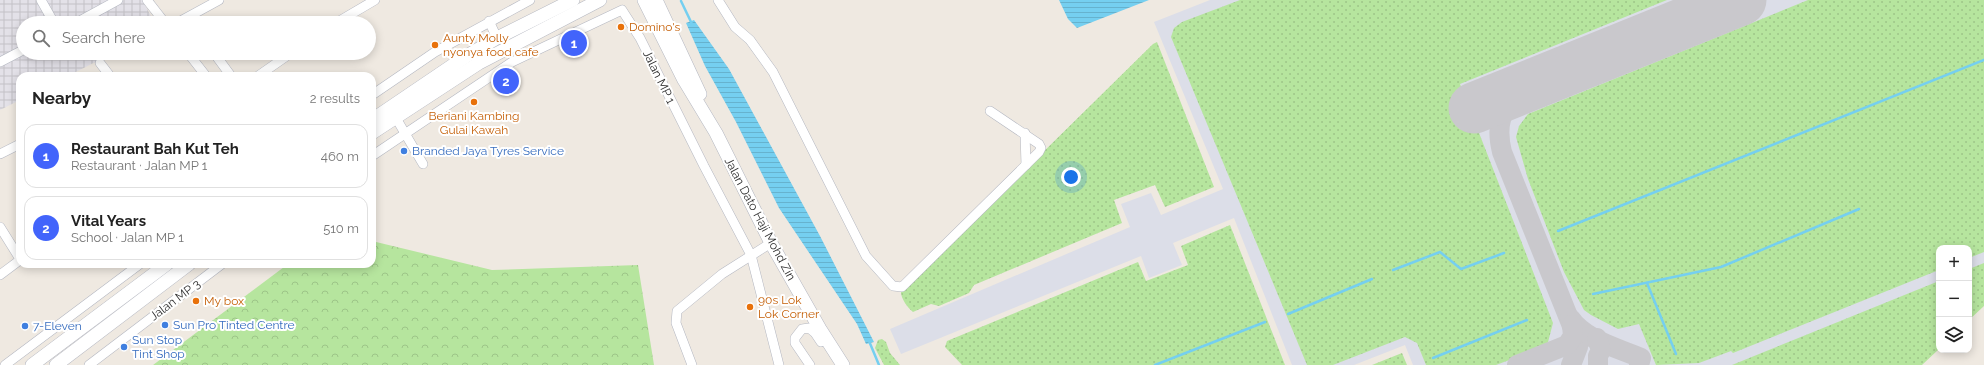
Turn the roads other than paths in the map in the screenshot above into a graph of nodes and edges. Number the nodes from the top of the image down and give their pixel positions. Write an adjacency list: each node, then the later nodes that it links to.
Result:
1 (41, 0): 14 (street)
2 (118, 0): 15 (street)
3 (147, 0): 16 (street)
4 (219, 0): 17 (street)
5 (375, 0): 18 (street)
6 (530, 0): 19 (street)
7 (573, 0): 20 (main road)
8 (600, 0): 34 (main road)
9 (636, 0): 13 (main road)
10 (644, 0): 13 (main road)
11 (656, 0): 36 (main road)
12 (718, 0): 43 (street)
13 (652, 15): 36 (main road)
14 (50, 16)
15 (89, 16)
16 (160, 16)
17 (195, 16)
18 (348, 16)
19 (489, 21): 20 (street); 31 (street)
20 (498, 38): 33 (main road)
21 (16, 54): 25 (street)
22 (193, 60): 28 (street)
23 (219, 60): 29 (street)
24 (281, 60): 30 (street)
25 (0, 62)
26 (100, 63): 27 (street)
27 (107, 72)
28 (203, 72)
29 (228, 72)
30 (264, 72)
31 (376, 92)
32 (990, 111): 37 (street)
33 (376, 117)
34 (396, 118): 35 (main road); 38 (street)
35 (376, 130)
36 (716, 133): 45 (main road, Jalan Dato Haji Mohd Zin)
37 (1025, 133): 43 (street); 43 (street)
38 (405, 134): 40 (street, Jalan MP 1); 42 (street); 47 (street, Jalan MP 1)
39 (16, 146): 41 (street)
40 (376, 153)
41 (0, 154)
42 (423, 164)
43 (1026, 165)
44 (0, 227): 46 (street)
45 (771, 243): 47 (street); 62 (main road, Jalan Dato Haji Mohd Zin)
46 (16, 253)
47 (750, 255): 58 (street); 59 (street)
48 (16, 263): 53 (street)
49 (135, 268): 54 (street)
50 (162, 268): 55 (main road)
51 (184, 268): 56 (main road)
52 (217, 268): 57 (street, Jalan MP 3)
53 (0, 275)
54 (5, 365)
55 (32, 365)
56 (56, 365)
57 (89, 365)
58 (692, 365)
59 (779, 365)
60 (810, 365): 61 (street)
61 (839, 365)
62 (842, 365)

